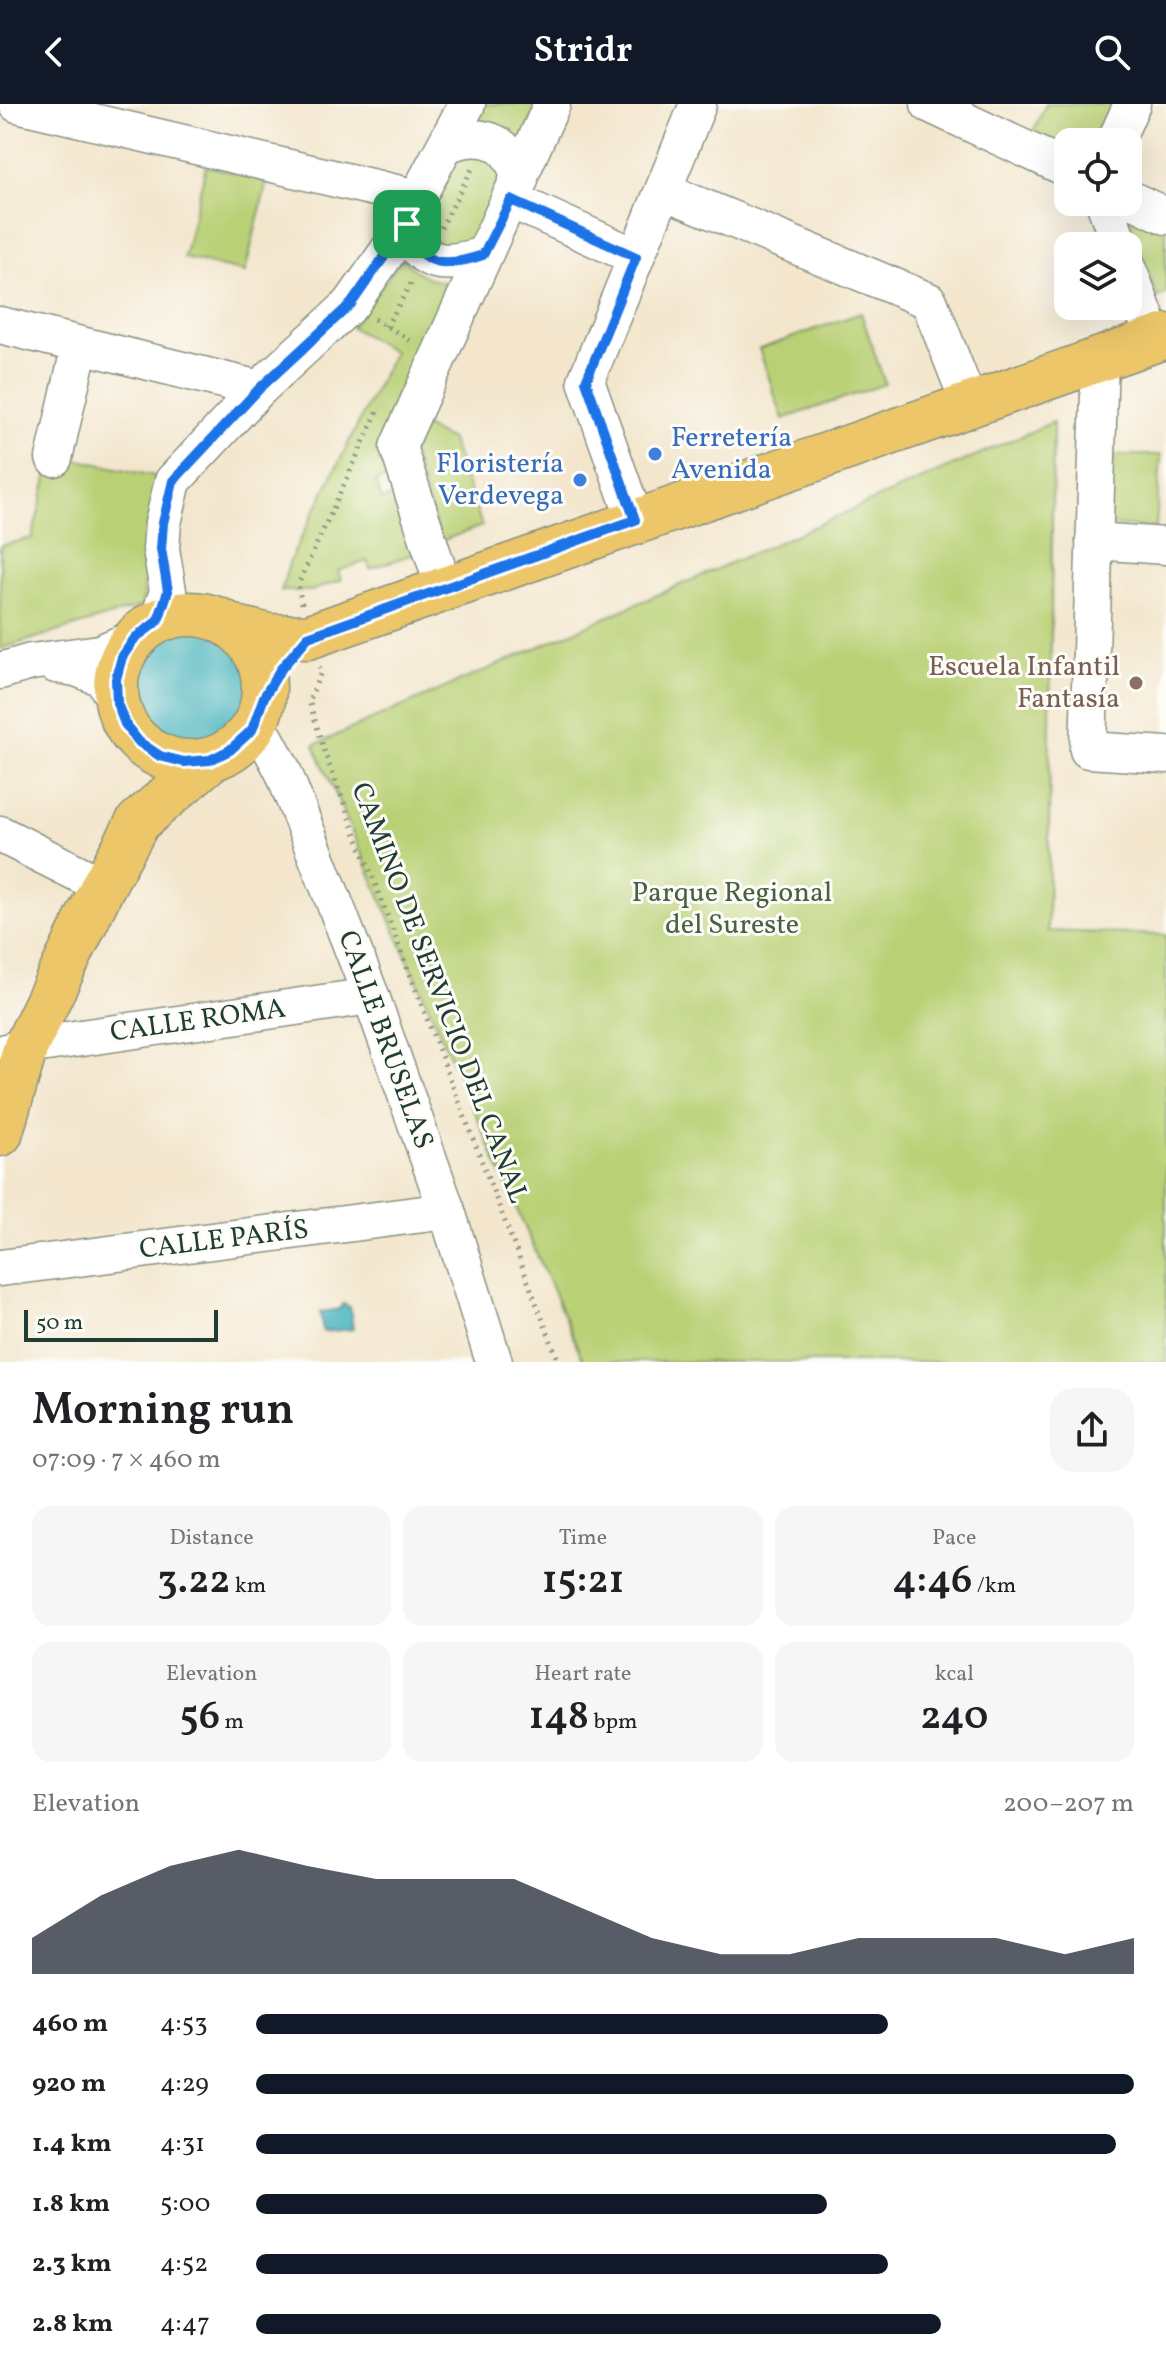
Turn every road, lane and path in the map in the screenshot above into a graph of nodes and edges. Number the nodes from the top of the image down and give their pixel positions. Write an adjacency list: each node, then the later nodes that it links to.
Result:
1 (17, 104): 14 (street)
2 (467, 104): 9 (street)
3 (552, 104): 11 (street)
4 (698, 104): 12 (street)
5 (929, 104): 10 (street)
6 (1132, 104): 7 (street)
7 (1121, 128)
8 (485, 139): 9 (street); 11 (street); 17 (path)
9 (448, 144): 14 (street)
10 (1054, 162)
11 (515, 190): 16 (street); 18 (street)
12 (664, 191): 18 (street); 29 (street)
13 (1142, 205): 15 (street)
14 (412, 211): 17 (street); 20 (street)
15 (1166, 216)
16 (483, 255): 17 (street); 25 (street)
17 (426, 256): 22 (path)
18 (636, 257): 31 (street)
19 (1142, 299): 23 (street)
20 (351, 304): 22 (path); 27 (street)
21 (0, 325): 24 (street)
22 (386, 327): 25 (path)
23 (1160, 338): 26 (main road)
24 (80, 345): 27 (street); 30 (street)
25 (418, 351): 34 (street)
26 (1100, 358): 29 (main road); 32 (street)
27 (259, 389): 36 (street)
28 (385, 395): 37 (path, CAMINO DE SERVICIO DEL CANAL)
29 (969, 403): 31 (main road)
30 (54, 458)
31 (635, 520): 34 (main road)
32 (1094, 541): 33 (street); 42 (street)
33 (1166, 546)
34 (444, 588): 37 (main road)
35 (232, 627): 36 (main road); 37 (main road); 40 (main road)
36 (146, 630): 38 (street); 39 (main road)
37 (308, 637): 40 (main road); 53 (path, CAMINO DE SERVICIO DEL CANAL)
38 (15, 667): 39 (street)
39 (117, 703): 41 (main road)
40 (258, 714): 43 (main road); 47 (street, CALLE BRUSELAS)
41 (139, 742): 43 (main road); 44 (main road)
42 (1166, 755)
43 (210, 760): 44 (main road)
44 (138, 822): 46 (main road)
45 (0, 834): 46 (street)
46 (103, 886): 48 (main road)
47 (371, 996): 48 (street, CALLE ROMA); 50 (street, CALLE BRUSELAS)
48 (13, 1050): 49 (main road)
49 (0, 1134)
50 (447, 1211): 51 (street, CALLE PARÍS); 52 (street, CALLE BRUSELAS)
51 (0, 1268)
52 (494, 1362)
53 (559, 1362)

